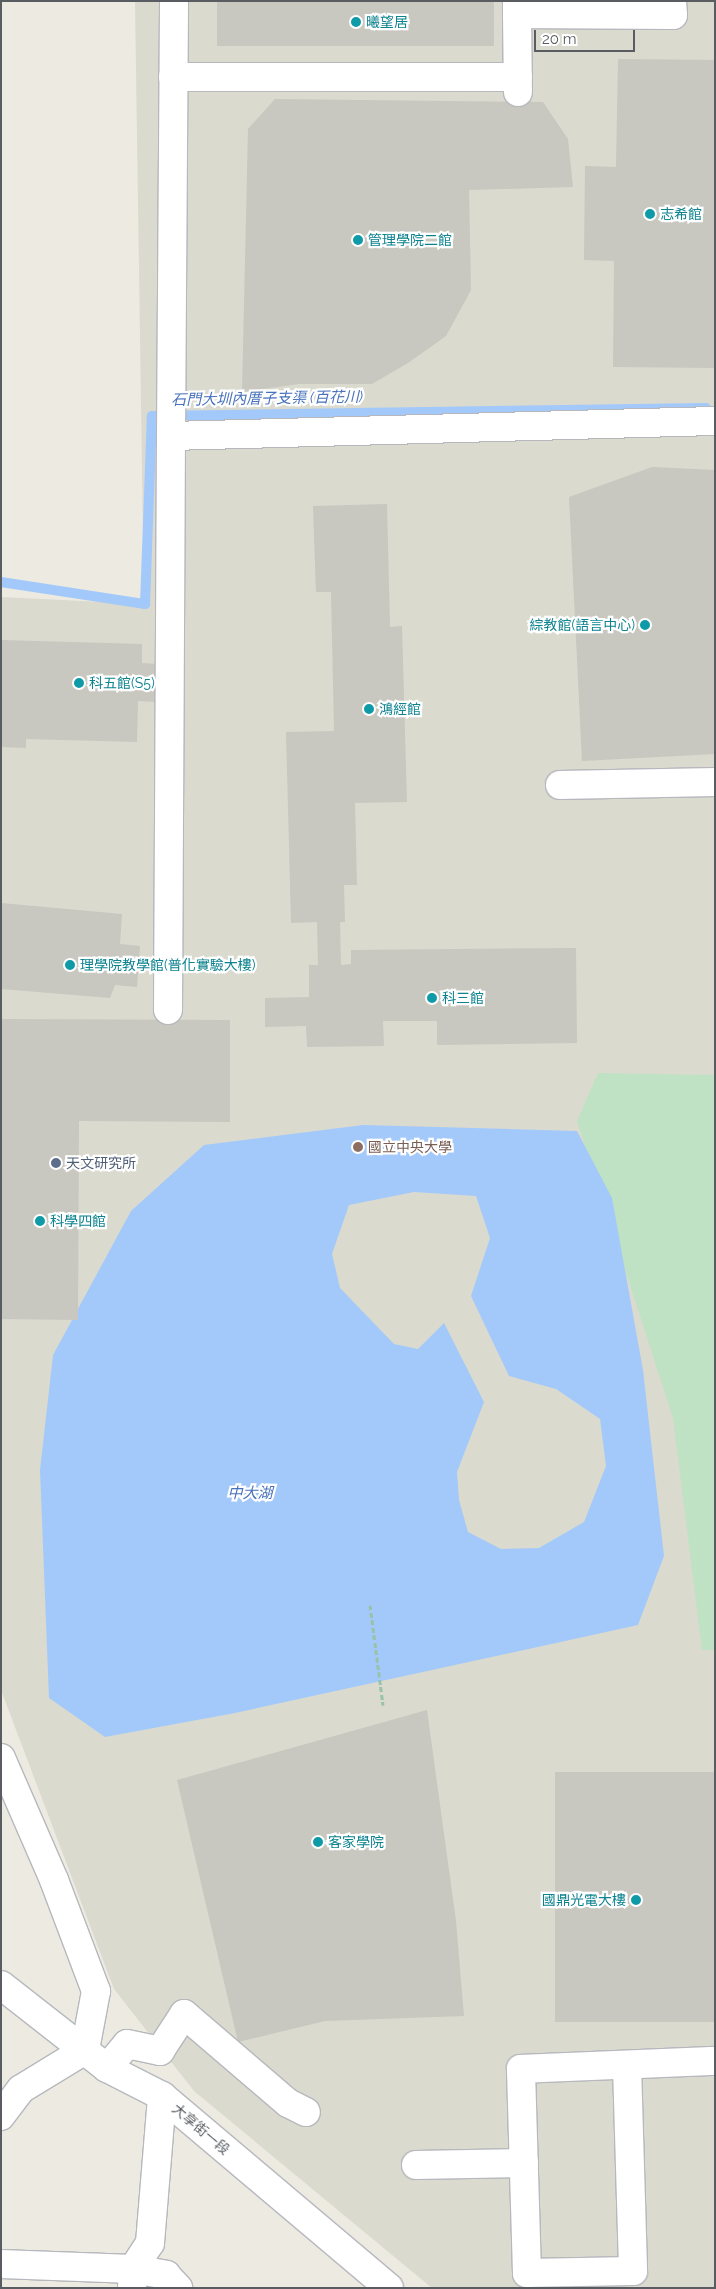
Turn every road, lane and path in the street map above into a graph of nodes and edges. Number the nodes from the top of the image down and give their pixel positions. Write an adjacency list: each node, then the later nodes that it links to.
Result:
1 (174, 1): 4 (street)
2 (672, 1): 3 (street)
3 (517, 8): 4 (street)
4 (173, 77): 6 (street)
5 (715, 421): 6 (street)
6 (171, 436): 9 (street)
7 (715, 782): 8 (street)
8 (560, 785)
9 (168, 1010)
10 (370, 1605): 11 (path)
11 (383, 1705)
12 (1, 1758): 14 (street)
13 (1, 1985): 14 (street, 大享街一段)
14 (86, 2050): 17 (street, 大享街一段); 20 (street)
15 (715, 2061): 16 (street)
16 (628, 2066): 21 (street); 21 (street)
17 (107, 2068): 18 (street, 大享街一段); 19 (street)
18 (162, 2096): 24 (street); 26 (street, 大享街一段)
19 (306, 2112)
20 (1, 2116)
21 (524, 2163): 22 (street)
22 (416, 2165)
23 (1, 2264): 24 (street)
24 (133, 2279): 25 (street)
25 (178, 2288)
26 (390, 2288)

